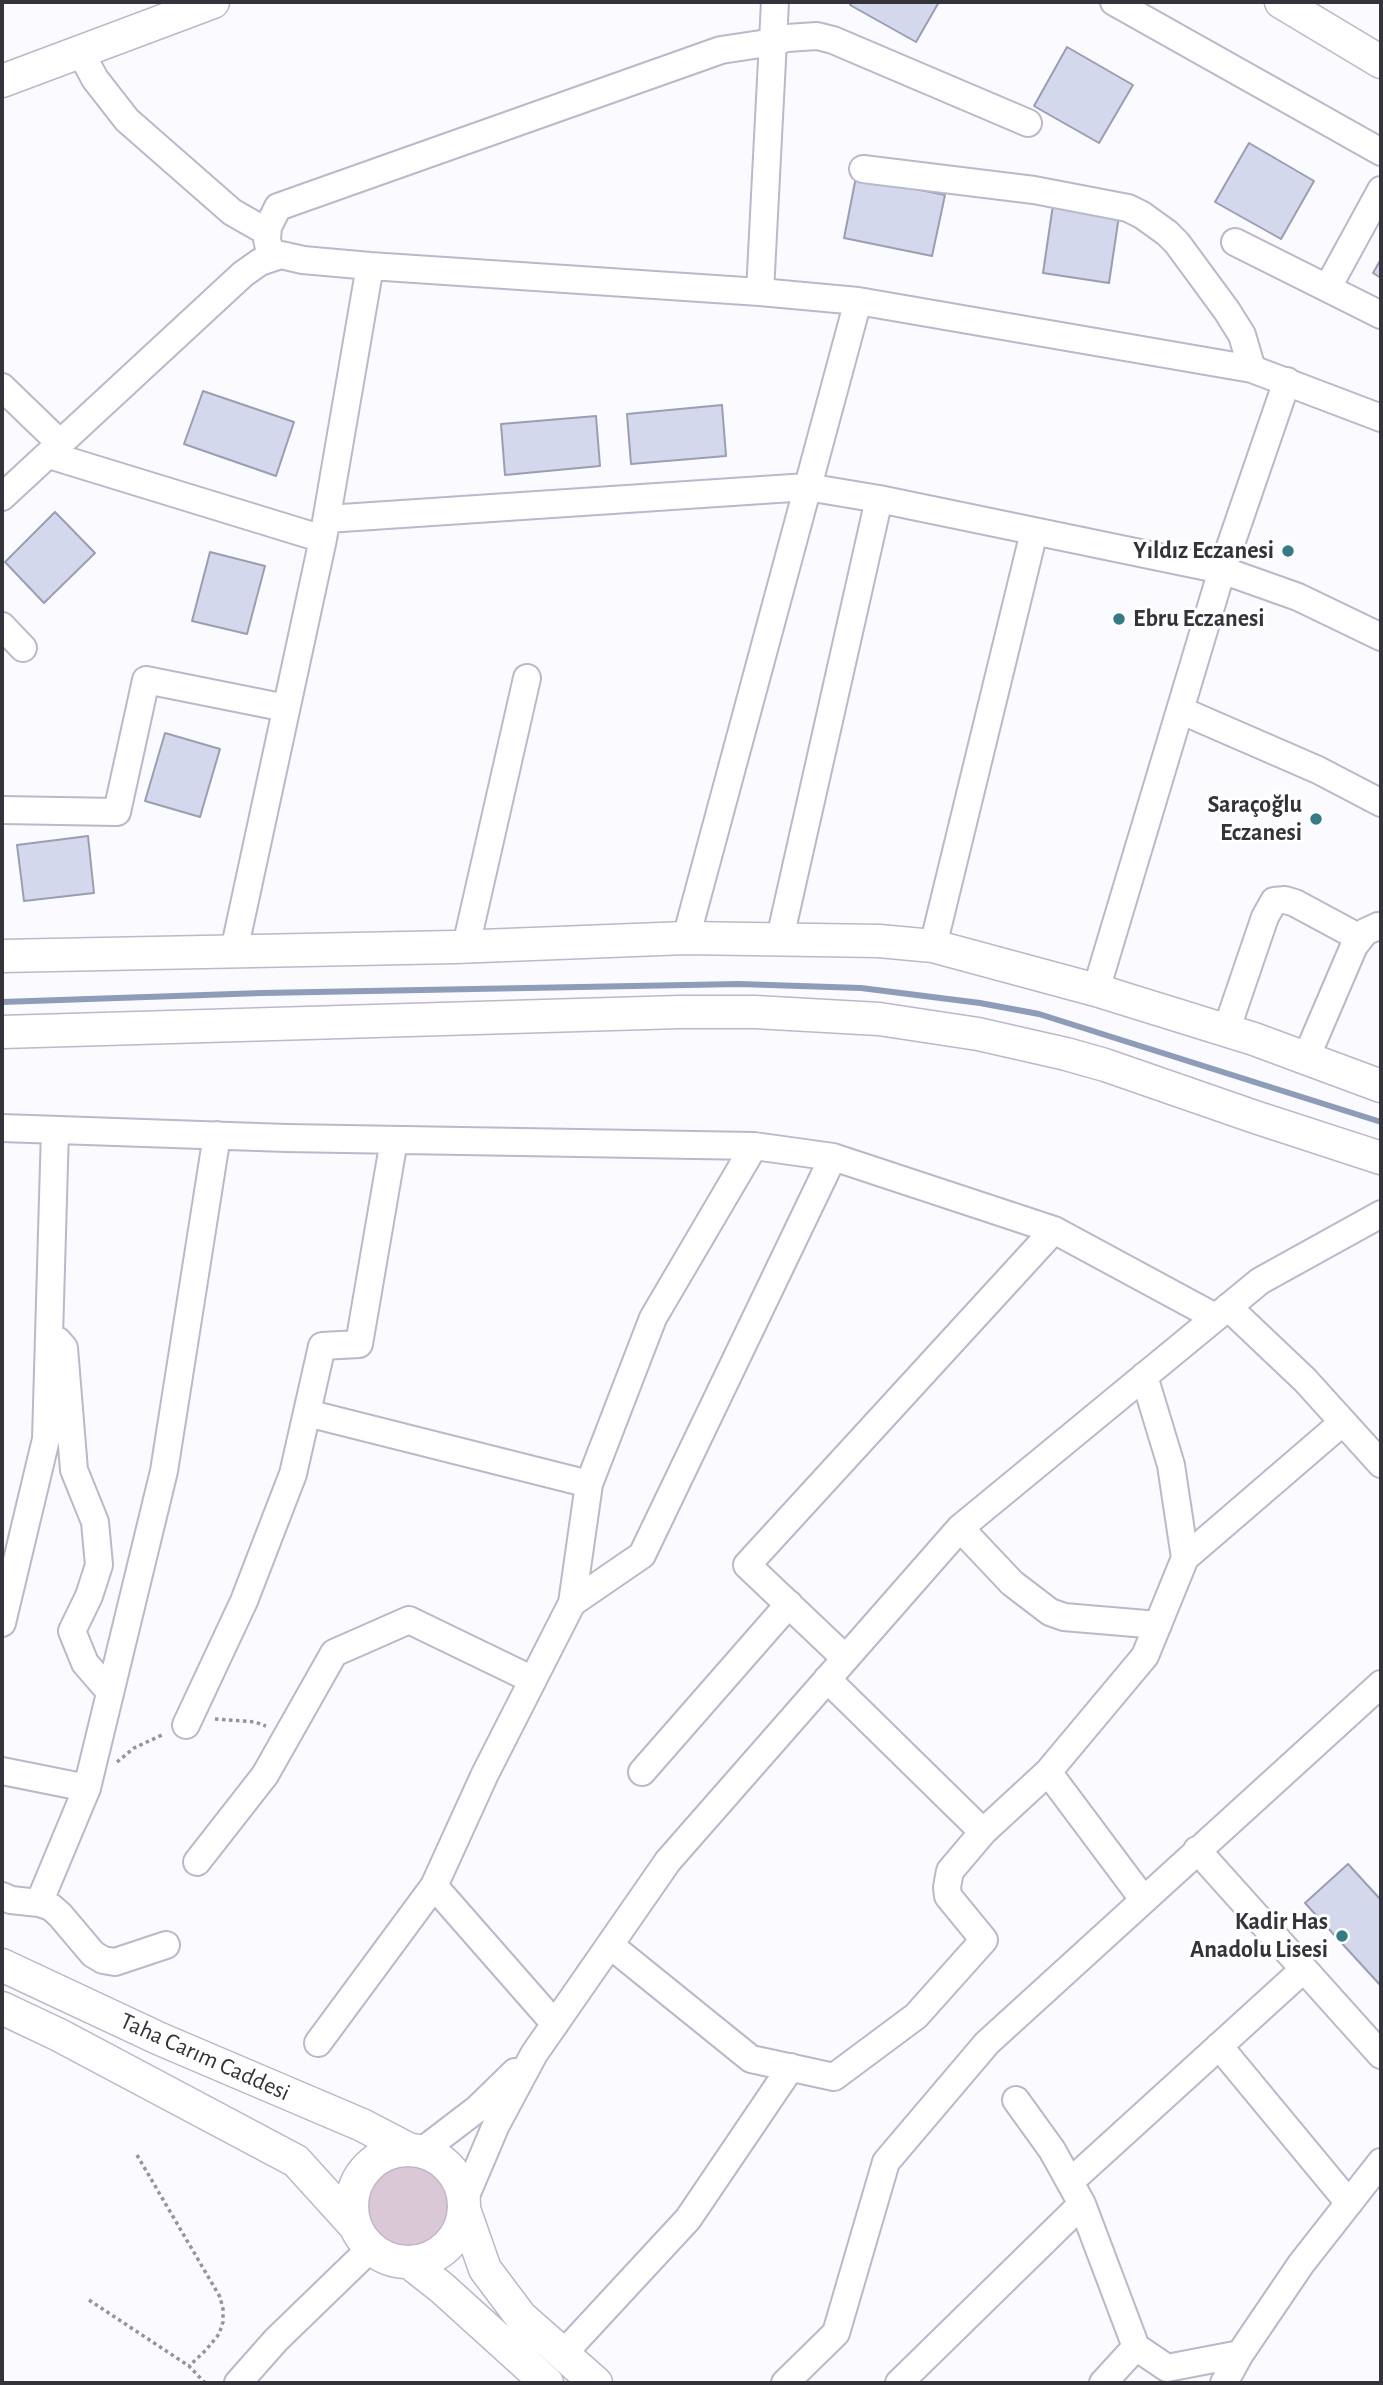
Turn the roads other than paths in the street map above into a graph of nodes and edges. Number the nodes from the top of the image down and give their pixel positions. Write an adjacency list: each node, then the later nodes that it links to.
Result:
1 (213, 2): 6 (main road)
2 (775, 2): 5 (street)
3 (1114, 2): 10 (street)
4 (1281, 2): 7 (main road)
5 (774, 42): 9 (street); 14 (street); 17 (street)
6 (80, 51): 8 (main road); 14 (street)
7 (1381, 62)
8 (2, 81)
9 (1028, 123)
10 (1381, 152)
11 (863, 169): 20 (street)
12 (1381, 190): 16 (street)
13 (1235, 242): 16 (street)
14 (269, 245): 15 (street); 24 (street)
15 (370, 266): 17 (street); 28 (street)
16 (1328, 287): 19 (street)
17 (760, 292): 18 (street)
18 (858, 301): 20 (street); 25 (street)
19 (1381, 315)
20 (1252, 369): 21 (street)
21 (1287, 381): 23 (street); 30 (street)
22 (2, 387): 24 (street)
23 (1381, 418)
24 (55, 449): 26 (street); 28 (street)
25 (807, 486): 27 (street); 28 (street); 41 (street)
26 (2, 497)
27 (879, 499): 29 (street); 40 (street)
28 (325, 529): 35 (street)
29 (1034, 531): 30 (street); 43 (street)
30 (1222, 570): 32 (street); 36 (street)
31 (2, 626): 33 (street)
32 (1381, 637)
33 (23, 648)
34 (527, 678): 42 (street)
35 (286, 708): 38 (street); 44 (street)
36 (1180, 710): 37 (street); 46 (street)
37 (1381, 803)
38 (2, 810)
39 (1371, 933): 47 (street); 49 (street)
40 (780, 937): 41 (main road); 43 (main road)
41 (686, 938): 42 (main road)
42 (466, 946): 44 (main road)
43 (933, 946): 46 (main road)
44 (234, 951): 45 (main road)
45 (2, 957)
46 (1096, 990): 47 (main road)
47 (1226, 1031): 49 (main road)
48 (2, 1032): 57 (main road)
49 (1306, 1058): 50 (main road)
50 (1381, 1086)
51 (2, 1128): 52 (street)
52 (55, 1130): 53 (street); 61 (street)
53 (216, 1136): 54 (street); 77 (street)
54 (394, 1140): 55 (street); 63 (street)
55 (754, 1146): 56 (street); 66 (street)
56 (833, 1157): 59 (street); 69 (street)
57 (1381, 1158)
58 (1381, 1214): 60 (street)
59 (1054, 1230): 60 (street); 70 (street)
60 (1222, 1312): 62 (street); 64 (street)
61 (49, 1331): 71 (street); 77 (street)
62 (1144, 1376): 67 (street); 68 (street)
63 (307, 1413): 66 (street); 78 (street)
64 (1343, 1422): 65 (street); 68 (street)
65 (1381, 1464)
66 (589, 1484): 69 (street)
67 (960, 1528): 72 (street); 73 (street)
68 (1185, 1558): 72 (street)
69 (572, 1603): 74 (street)
70 (789, 1604): 73 (street); 80 (street)
71 (2, 1623)
72 (1158, 1625): 81 (street)
73 (845, 1658): 75 (street)
74 (533, 1679): 85 (street); 86 (street)
75 (827, 1679): 83 (street); 91 (street)
76 (1381, 1684): 84 (street)
77 (110, 1692): 82 (street)
78 (186, 1725)
79 (2, 1771): 82 (street)
80 (642, 1772)
81 (1048, 1772): 83 (street); 88 (street)
82 (87, 1788): 89 (street)
83 (983, 1832): 100 (street)
84 (1198, 1850): 88 (street); 93 (street)
85 (197, 1862)
86 (434, 1886): 95 (street); 96 (street)
87 (2, 1896): 89 (street)
88 (1143, 1899): 115 (street)
89 (39, 1903): 90 (street)
90 (166, 1945)
91 (610, 1945): 95 (street); 100 (street)
92 (2, 1965): 102 (main road, Taha Carım Caddesi)
93 (1304, 1969): 97 (street); 99 (street)
94 (2, 2008): 107 (main road, Taha Carım Caddesi)
95 (555, 2024): 98 (street)
96 (318, 2043)
97 (1219, 2046): 104 (street); 105 (street)
98 (534, 2054): 102 (street); 106 (street)
99 (1381, 2055)
100 (791, 2067): 110 (street)
101 (1016, 2100): 104 (street)
102 (415, 2150): 106 (main road); 107 (main road)
103 (1381, 2162): 105 (street)
104 (1076, 2193): 109 (street); 116 (street)
105 (1349, 2203): 111 (street)
106 (465, 2205): 108 (main road); 110 (main road)
107 (363, 2237): 108 (main road); 113 (street)
108 (408, 2262): 112 (main road)
109 (1136, 2347): 111 (street); 117 (street)
110 (563, 2354): 114 (main road)
111 (1240, 2354): 118 (street)
112 (541, 2382)
113 (238, 2383)
114 (596, 2383)
115 (785, 2383)
116 (899, 2383)
117 (1104, 2383)
118 (1224, 2383)

